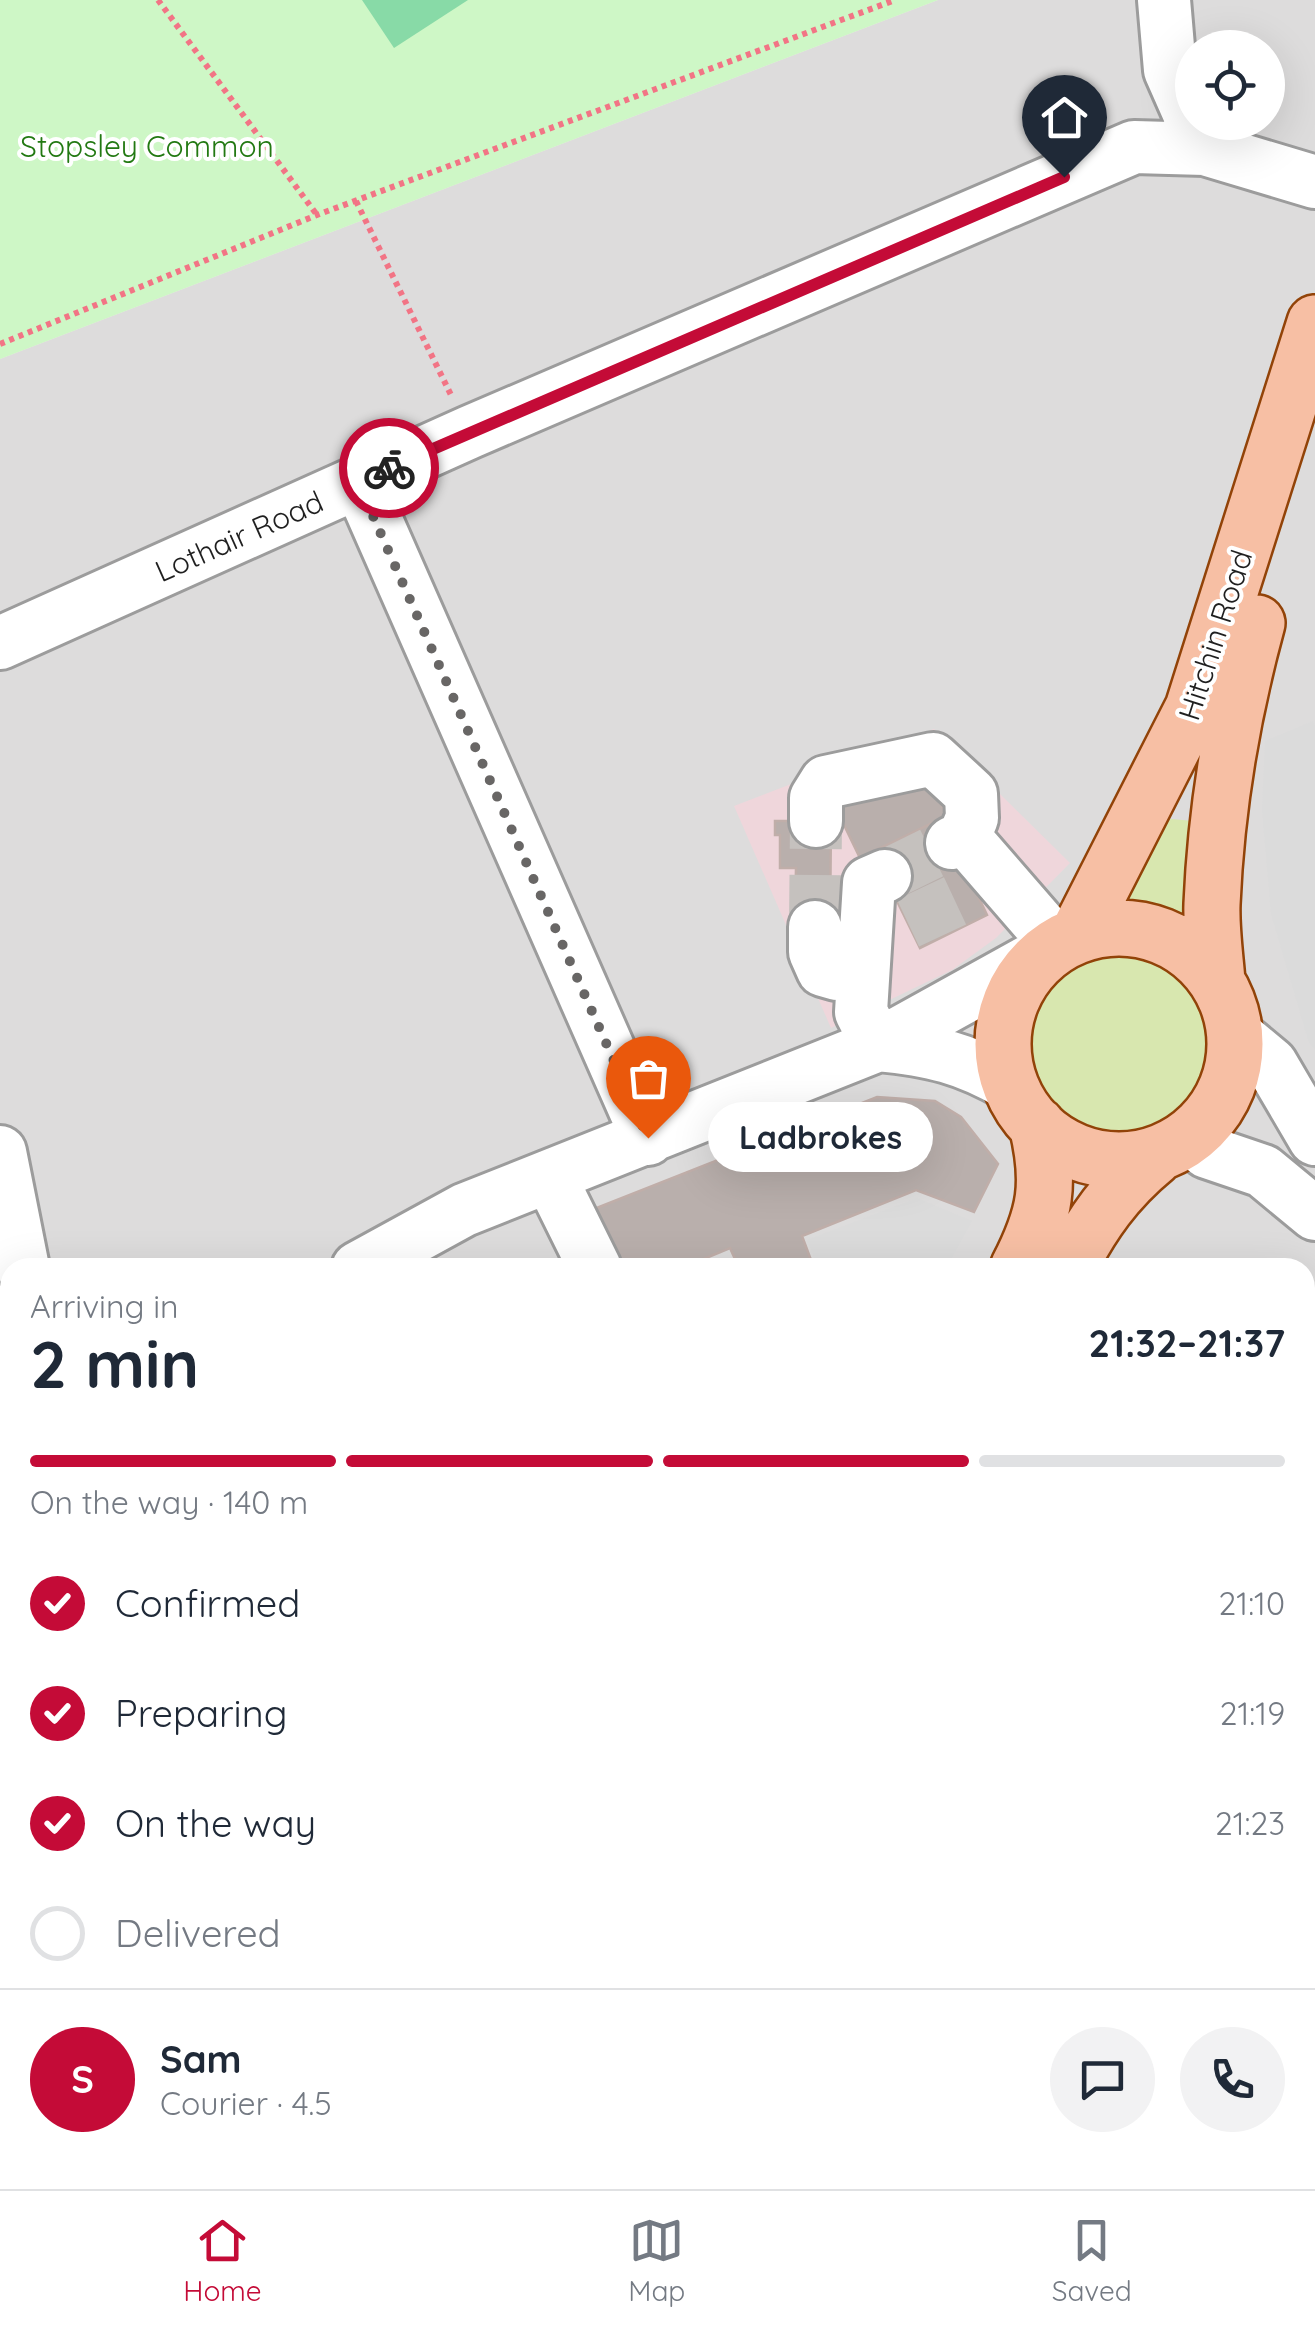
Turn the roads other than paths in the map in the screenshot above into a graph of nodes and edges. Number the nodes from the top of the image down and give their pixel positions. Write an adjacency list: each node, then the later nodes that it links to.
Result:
1 (1164, 0): 2 (street)
2 (1175, 81)
3 (1175, 136): 8 (street, Lothair Road)
4 (1220, 140): 5 (street, Lothair Road)
5 (1315, 182)
6 (1315, 323): 12 (main road, Hitchin Road)
7 (1315, 441): 13 (main road, Hitchin Road)
8 (358, 482): 9 (street, Lothair Road); 17 (street)
9 (0, 643)
10 (816, 821): 12 (street)
11 (866, 925): 15 (street)
12 (1057, 944): 13 (main road); 15 (street); 16 (main road)
13 (1216, 981): 14 (main road)
14 (1235, 1034): 18 (street); 19 (main road)
15 (878, 1045): 16 (street); 17 (street)
16 (1024, 1105): 19 (main road); 27 (main road)
17 (648, 1138): 22 (street)
18 (1315, 1138): 21 (street)
19 (1172, 1148): 21 (street); 28 (main road)
20 (0, 1152): 24 (street)
21 (1263, 1171): 23 (street)
22 (550, 1177): 25 (street); 26 (street)
23 (1315, 1214)
24 (21, 1258)
25 (376, 1258)
26 (590, 1258)
27 (1023, 1258)
28 (1074, 1258)

